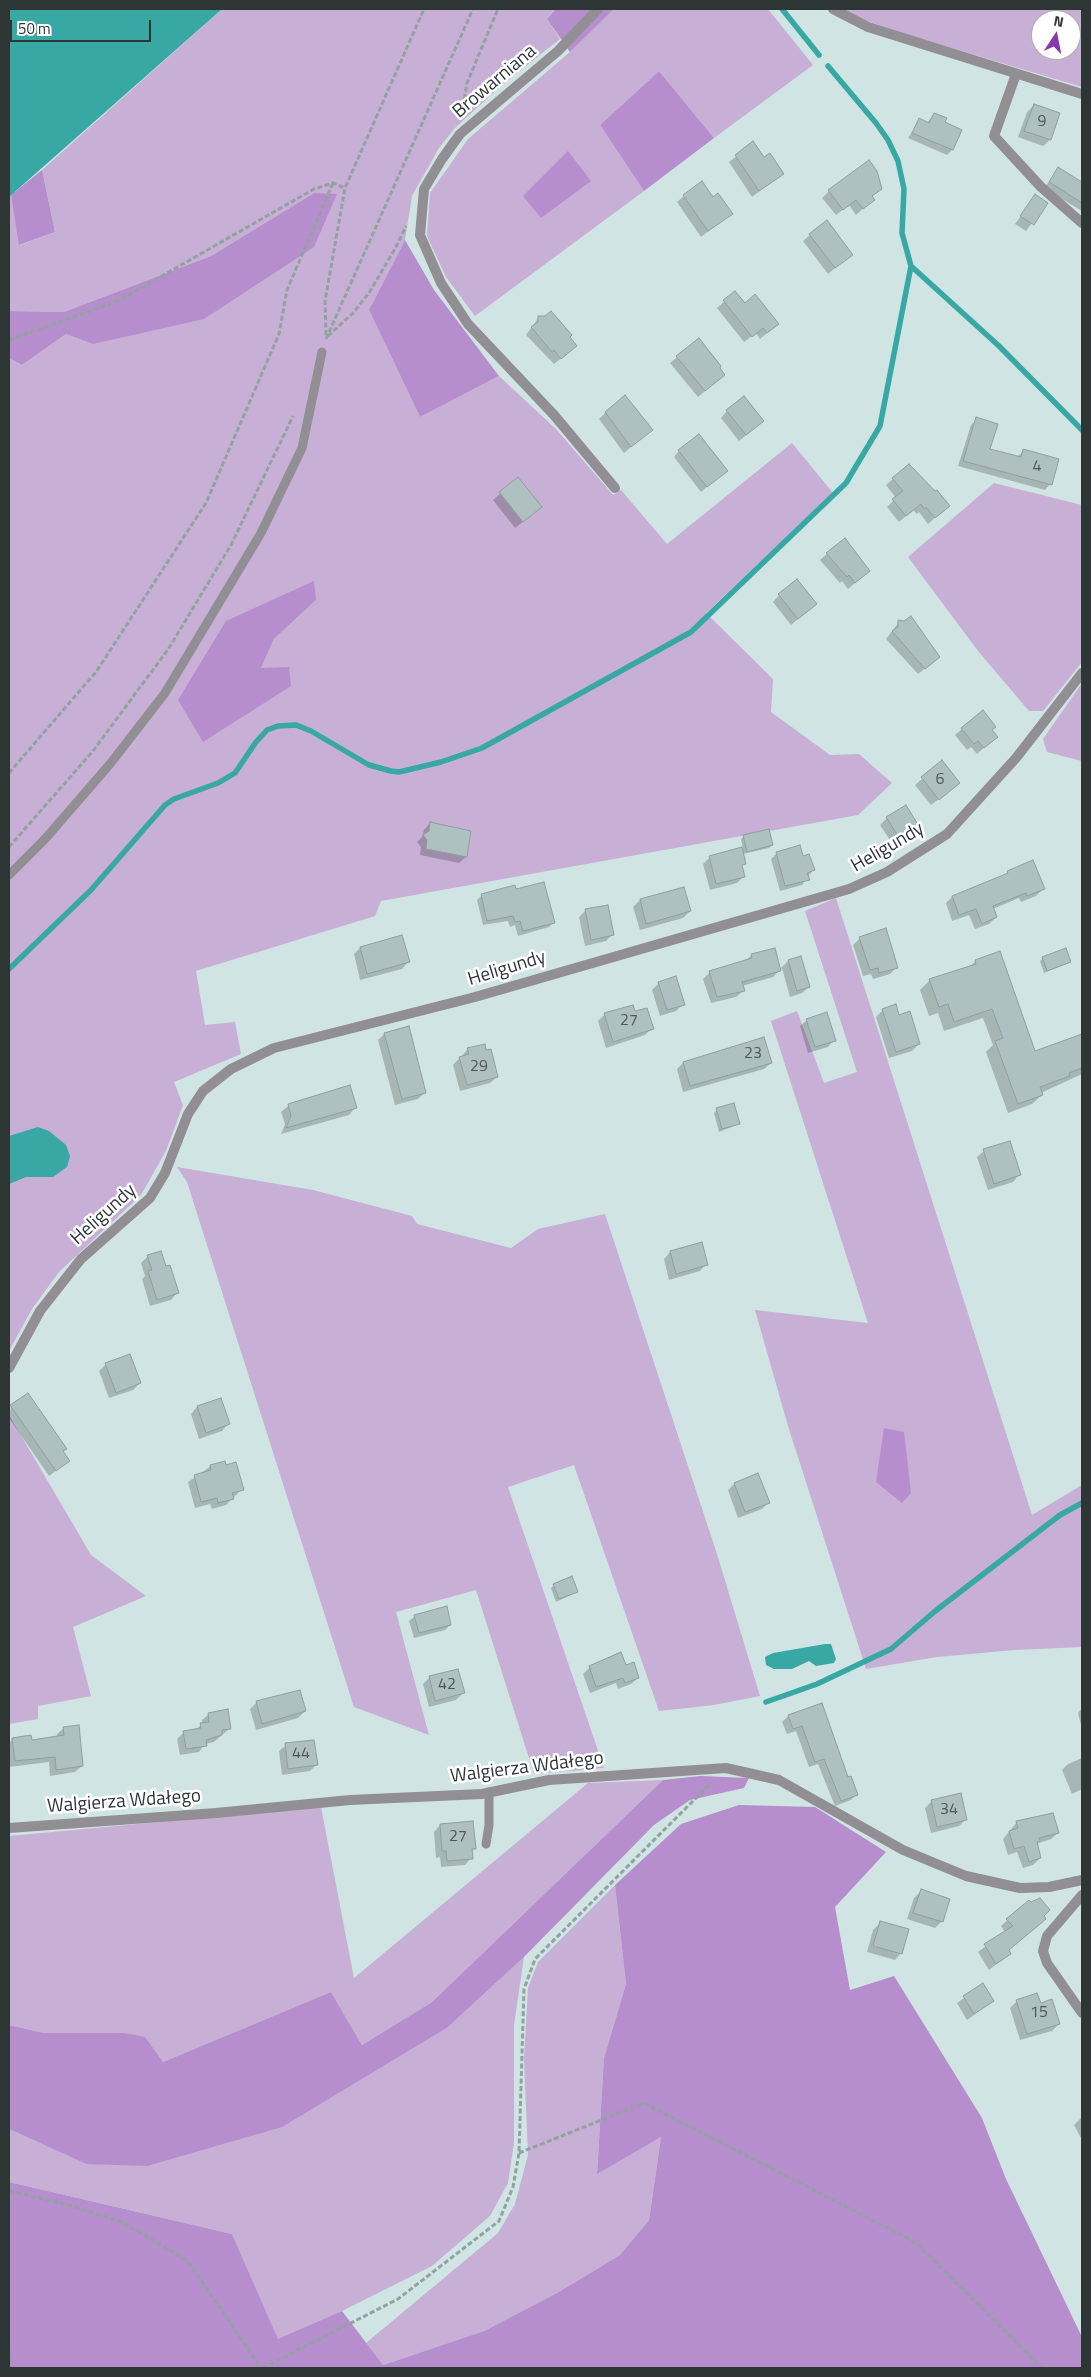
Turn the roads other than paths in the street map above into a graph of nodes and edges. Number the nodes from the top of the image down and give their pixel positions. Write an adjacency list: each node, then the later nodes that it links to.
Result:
1 (598, 9): 7 (street, Browarniana)
2 (833, 9): 3 (street)
3 (1016, 74): 4 (street); 5 (street)
4 (1082, 94)
5 (1082, 223)
6 (322, 352): 9 (lane)
7 (615, 488)
8 (1082, 672): 10 (street, Heligundy)
9 (9, 874)
10 (9, 1368)
11 (489, 1792): 12 (street, Walgierza Wdałego); 13 (lane); 14 (street, Walgierza Wdałego)
12 (9, 1828)
13 (486, 1844)
14 (1082, 1880)
15 (1082, 1895): 16 (street)
16 (1082, 2013)

